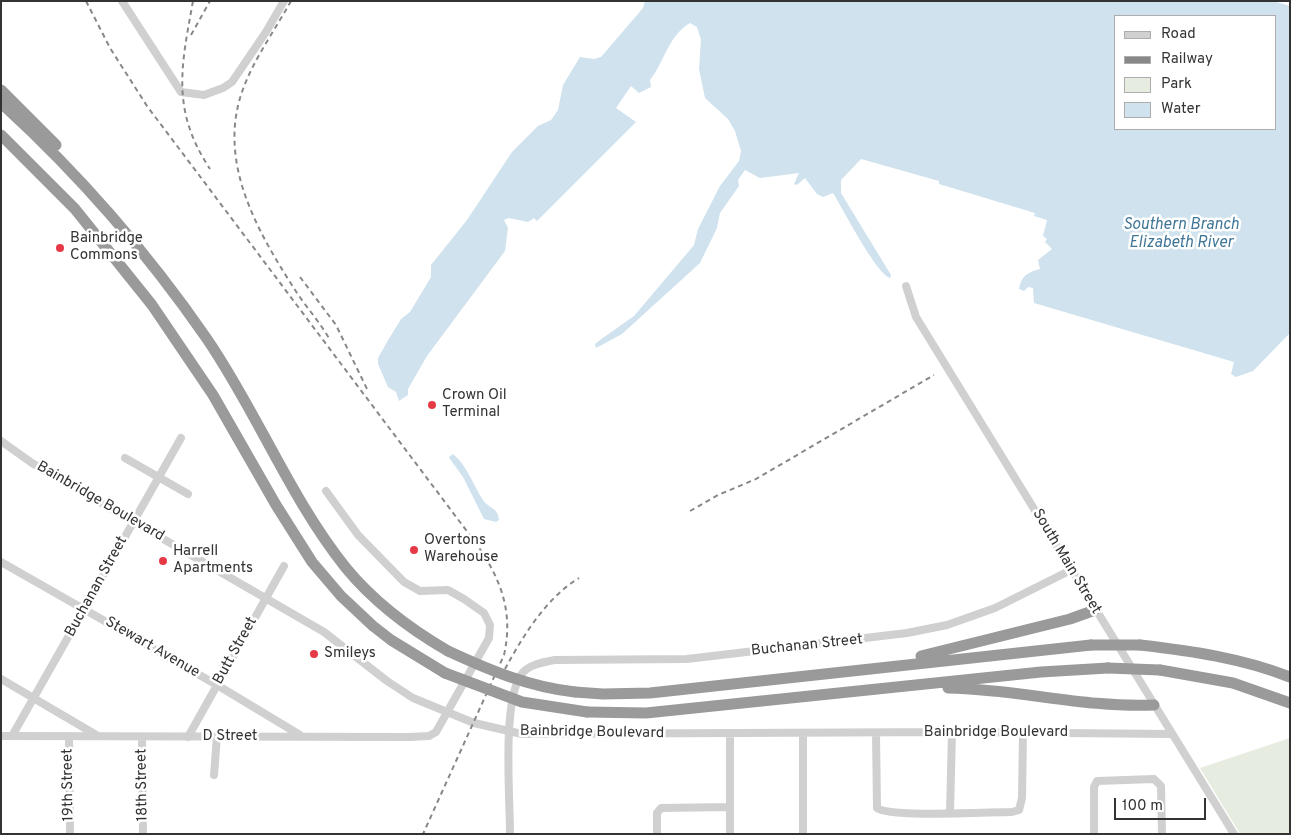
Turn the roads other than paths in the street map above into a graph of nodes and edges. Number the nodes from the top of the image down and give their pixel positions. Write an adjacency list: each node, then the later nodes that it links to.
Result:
1 (122, 1): 2 (street)
2 (284, 1)
3 (1, 90): 8 (highway)
4 (1, 103): 8 (highway)
5 (1, 135): 7 (highway)
6 (1, 143): 7 (highway)
7 (37, 170): 27 (highway, bridge)
8 (110, 212): 23 (highway, bridge)
9 (906, 286): 19 (street, South Main Street)
10 (181, 438): 13 (street, Buchanan Street)
11 (1, 441): 16 (street, Bainbridge Boulevard)
12 (125, 458): 13 (street)
13 (158, 477): 15 (street); 16 (street, Buchanan Street)
14 (326, 491): 31 (street)
15 (188, 494)
16 (133, 522): 20 (street, Bainbridge Boulevard); 21 (street, Buchanan Street)
17 (1, 562): 21 (street, Stewart Avenue)
18 (284, 566): 20 (street, Butt Street)
19 (1071, 570): 22 (street, South Main Street); 32 (street, Buchanan Street)
20 (267, 597): 26 (street, Butt Street); 31 (street, Bainbridge Boulevard)
21 (84, 609): 26 (street, Stewart Avenue); 28 (street, Buchanan Street)
22 (1095, 610): 23 (highway); 30 (street, South Main Street)
23 (830, 673): 24 (highway, bridge)
24 (1290, 677)
25 (1, 679): 28 (street)
26 (217, 685): 44 (street, Stewart Avenue); 46 (street, Butt Street)
27 (891, 688): 29 (highway, bridge); 30 (highway)
28 (34, 697): 40 (street, Buchanan Street); 42 (street)
29 (1290, 703)
30 (1154, 705): 38 (street, South Main Street)
31 (447, 714): 32 (street, Bainbridge Boulevard); 44 (street, D Street)
32 (510, 732): 35 (street, Bainbridge Boulevard); 52 (street)
33 (952, 732): 34 (street, Bainbridge Boulevard); 37 (street, Bainbridge Boulevard); 49 (street)
34 (1023, 733): 38 (street, Bainbridge Boulevard); 49 (street)
35 (730, 734): 36 (street, Bainbridge Boulevard); 48 (street)
36 (803, 734): 37 (street, Bainbridge Boulevard); 55 (street)
37 (876, 734): 49 (street)
38 (1172, 734): 58 (street, South Main Street)
39 (1, 736): 40 (street, D Street)
40 (12, 736): 41 (street, D Street)
41 (68, 736): 42 (street, D Street); 50 (street, 19th Street)
42 (98, 736): 45 (street, D Street)
43 (217, 736): 44 (street, D Street); 46 (street, D Street); 47 (street)
44 (302, 736)
45 (142, 737): 46 (street, D Street); 51 (street, 18th Street)
46 (188, 737)
47 (214, 775)
48 (729, 807): 53 (street); 54 (street)
49 (950, 812)
50 (70, 834)
51 (143, 834)
52 (510, 834)
53 (657, 834)
54 (730, 834)
55 (803, 834)
56 (1094, 834): 57 (street)
57 (1162, 834)
58 (1234, 834)

